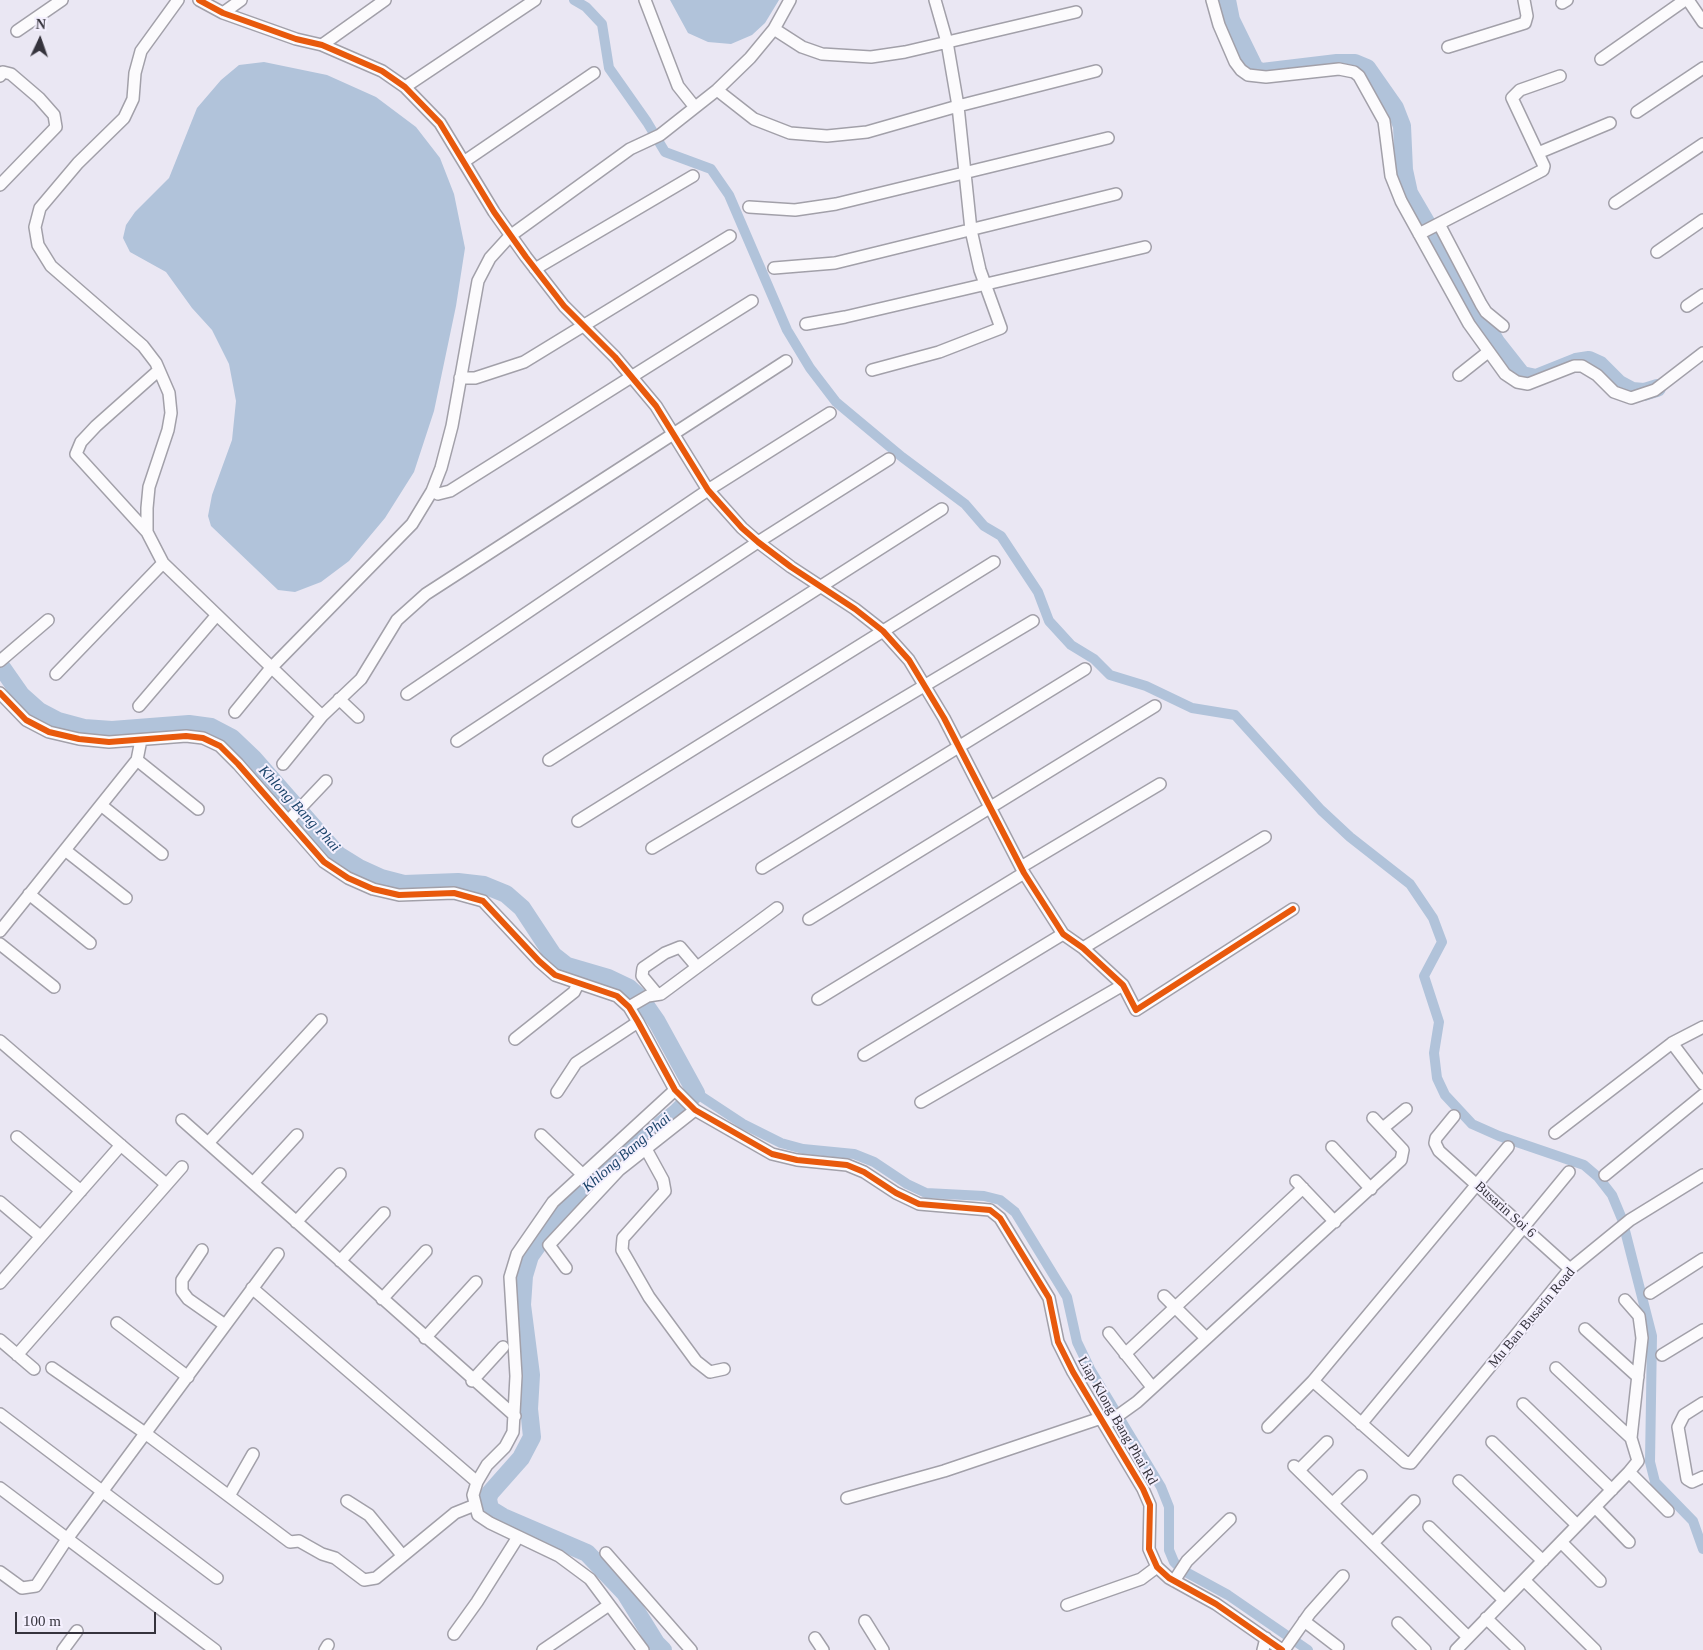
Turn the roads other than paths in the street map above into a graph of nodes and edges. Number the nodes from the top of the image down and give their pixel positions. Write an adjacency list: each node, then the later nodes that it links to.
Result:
1 (62, 0): 17 (street)
2 (178, 0): 63 (street)
3 (199, 0): 14 (street)
4 (241, 0): 14 (street)
5 (385, 0): 19 (street)
6 (535, 0): 27 (street)
7 (646, 0): 29 (street)
8 (790, 0): 16 (street)
9 (935, 0): 18 (street)
10 (1212, 0): 46 (street)
11 (1524, 0): 20 (street)
12 (1687, 0): 15 (street); 21 (street)
13 (1076, 12): 18 (street)
14 (224, 13): 19 (street)
15 (1703, 22)
16 (774, 29): 18 (street); 28 (street)
17 (17, 31)
18 (946, 42): 30 (street)
19 (322, 45): 27 (street)
20 (1448, 47)
21 (1601, 59)
22 (1703, 68): 31 (street)
23 (1096, 71): 30 (street)
24 (594, 73): 36 (street)
25 (0, 76): 39 (street)
26 (1560, 76): 35 (street)
27 (405, 87): 36 (street)
28 (717, 90): 29 (street); 30 (street)
29 (694, 106): 47 (street)
30 (958, 106): 37 (street)
31 (1637, 112)
32 (1610, 123): 35 (street)
33 (1108, 138): 37 (street)
34 (1703, 144): 41 (street)
35 (1538, 153): 44 (street)
36 (465, 161): 47 (street)
37 (966, 172): 42 (street); 45 (street)
38 (693, 176): 52 (street)
39 (0, 185)
40 (1116, 194): 45 (street)
41 (1615, 203)
42 (749, 207)
43 (1703, 220): 50 (street)
44 (1438, 224): 46 (street); 59 (street)
45 (971, 230): 51 (street); 53 (street)
46 (1422, 232): 60 (street)
47 (510, 236): 52 (street); 67 (street)
48 (730, 236): 58 (street)
49 (1145, 247): 53 (street)
50 (1657, 252)
51 (774, 268)
52 (535, 269): 58 (street)
53 (985, 284): 57 (street); 64 (street)
54 (1703, 295): 56 (street)
55 (752, 301): 66 (street)
56 (1687, 306)
57 (806, 324)
58 (583, 325): 66 (street); 67 (street)
59 (1503, 326)
60 (1488, 352): 61 (street); 65 (street)
61 (1703, 353)
62 (786, 361): 69 (street)
63 (159, 370): 74 (street); 74 (street)
64 (872, 370)
65 (1459, 375)
66 (632, 377): 69 (street); 72 (street)
67 (460, 378): 72 (street)
68 (830, 413): 71 (street)
69 (672, 433): 71 (street); 90 (street)
70 (889, 459): 75 (street)
71 (708, 490): 75 (street); 89 (street)
72 (432, 491): 84 (street)
73 (942, 509): 78 (street)
74 (147, 532): 77 (street)
75 (758, 542): 78 (street); 97 (street)
76 (994, 562): 82 (street)
77 (163, 563): 79 (street); 86 (street)
78 (821, 586): 82 (street); 100 (street)
79 (216, 616): 84 (street); 91 (street)
80 (48, 620): 83 (street)
81 (1033, 621): 87 (street)
82 (883, 631): 87 (street); 108 (street)
83 (0, 661)
84 (270, 668): 93 (street); 94 (street)
85 (1085, 669): 98 (street)
86 (56, 674)
87 (925, 686): 98 (street); 110 (street)
88 (0, 693): 96 (street)
89 (406, 694)
90 (340, 699): 94 (street); 95 (street)
91 (139, 706)
92 (1155, 706): 105 (street)
93 (235, 712)
94 (322, 716): 101 (street)
95 (358, 717)
96 (141, 740): 99 (street); 107 (street)
97 (458, 741)
98 (959, 747): 105 (street); 113 (street)
99 (137, 760): 104 (street); 106 (street)
100 (549, 760)
101 (283, 764)
102 (326, 781): 107 (street)
103 (1160, 784): 114 (street)
104 (101, 805): 111 (street); 112 (street)
105 (990, 807): 114 (street); 119 (street)
106 (198, 808)
107 (290, 820): 126 (street)
108 (578, 821)
109 (1265, 837): 124 (street)
110 (652, 848)
111 (65, 850): 115 (street); 116 (street)
112 (162, 854)
113 (762, 868)
114 (1022, 870): 121 (street); 130 (street)
115 (29, 894): 120 (street); 122 (street)
116 (126, 898)
117 (777, 908): 125 (street)
118 (1293, 909): 127 (street)
119 (809, 919)
120 (0, 931)
121 (1063, 934): 124 (street); 137 (street)
122 (90, 943)
123 (0, 944): 128 (street)
124 (1083, 948): 127 (street)
125 (697, 967): 129 (street); 129 (street)
126 (578, 984): 129 (street); 134 (street)
127 (1123, 985): 142 (street)
128 (54, 987)
129 (643, 999): 132 (street)
130 (818, 999)
131 (321, 1020): 153 (street)
132 (638, 1022): 139 (street); 140 (street)
133 (1703, 1027): 136 (street)
134 (515, 1040)
135 (0, 1041): 154 (street)
136 (1672, 1043): 138 (street); 149 (street)
137 (864, 1055)
138 (1703, 1084)
139 (556, 1092)
140 (678, 1093): 143 (street, Liap Klong Bang Phai Rd); 161 (street)
141 (1703, 1095): 162 (street)
142 (921, 1102)
143 (693, 1108): 157 (street); 215 (street, Liap Klong Bang Phai Rd)
144 (1406, 1108): 148 (street)
145 (1454, 1116): 166 (street, Busarin Soi 6)
146 (1373, 1118): 148 (street)
147 (182, 1120): 153 (street)
148 (1383, 1128): 167 (street)
149 (1555, 1133)
150 (297, 1135): 164 (street)
151 (541, 1135): 161 (street)
152 (17, 1137): 168 (street)
153 (208, 1143): 164 (street)
154 (120, 1145): 165 (street); 168 (street)
155 (1332, 1148): 167 (street)
156 (1508, 1148): 166 (street)
157 (646, 1149): 180 (street); 205 (street)
158 (182, 1167): 165 (street)
159 (1569, 1172): 173 (street)
160 (340, 1174): 171 (street)
161 (582, 1174): 214 (street)
162 (1604, 1175)
163 (1703, 1175): 181 (street, Mu Ban Busarin Road)
164 (253, 1183): 171 (street)
165 (166, 1184): 200 (street)
166 (1478, 1186): 173 (street, Busarin Soi 6); 209 (street)
167 (1371, 1189): 172 (street)
168 (80, 1191): 174 (street)
169 (0, 1202): 174 (street)
170 (384, 1213): 179 (street)
171 (296, 1222): 179 (street)
172 (1335, 1222): 189 (street); 196 (street)
173 (1525, 1227): 181 (street, Busarin Soi 6); 216 (street)
174 (40, 1236): 182 (street)
175 (202, 1250): 191 (street)
176 (426, 1251): 187 (street)
177 (278, 1254): 184 (street)
178 (1703, 1259): 185 (street)
179 (340, 1261): 187 (street)
180 (566, 1268)
181 (1570, 1269): 216 (street, Mu Ban Busarin Road)
182 (1, 1279)
183 (476, 1282): 195 (street)
184 (252, 1288): 191 (street); 227 (street)
185 (1650, 1293)
186 (1164, 1296): 189 (street)
187 (382, 1299): 195 (street)
188 (1624, 1300): 207 (street)
189 (1176, 1308): 196 (street); 199 (street)
190 (117, 1323): 206 (street)
191 (226, 1325): 206 (street)
192 (1585, 1329): 207 (street)
193 (1703, 1330): 201 (street)
194 (1108, 1333): 199 (street)
195 (425, 1338): 208 (street)
196 (1206, 1338): 210 (street)
197 (0, 1340): 200 (street)
198 (503, 1347): 208 (street)
199 (1125, 1354): 210 (street)
200 (17, 1355): 204 (street)
201 (1662, 1355)
202 (52, 1368): 218 (street)
203 (1556, 1368): 219 (street)
204 (34, 1369)
205 (724, 1369)
206 (188, 1376): 218 (street)
207 (1638, 1377): 219 (street)
208 (472, 1381): 214 (street)
209 (1313, 1382): 216 (street); 217 (street)
210 (1152, 1387): 215 (street)
211 (1703, 1403): 225 (street)
212 (1522, 1404): 229 (street)
213 (0, 1414): 230 (street)
214 (515, 1416): 227 (street)
215 (1106, 1421): 232 (street); 250 (street, Liap Klong Bang Phai Rd)
216 (1361, 1424)
217 (1268, 1427)
218 (146, 1433): 230 (street); 231 (street)
219 (1631, 1438): 223 (street)
220 (1327, 1442): 235 (street)
221 (1492, 1442): 240 (street)
222 (253, 1454): 231 (street)
223 (1629, 1472): 229 (street); 238 (street)
224 (1361, 1476): 235 (street)
225 (1703, 1477)
226 (1459, 1481): 249 (street)
227 (477, 1482): 236 (street)
228 (0, 1488): 243 (street)
229 (1612, 1490): 237 (street)
230 (104, 1492): 243 (street); 254 (street)
231 (229, 1496): 248 (street)
232 (847, 1498)
233 (347, 1500): 248 (street)
234 (1414, 1502): 244 (street)
235 (1333, 1504): 244 (street)
236 (475, 1505): 242 (street); 248 (street)
237 (1594, 1507): 240 (street); 246 (street)
238 (1668, 1511)
239 (1230, 1519): 252 (street)
240 (1578, 1525): 245 (street)
241 (1429, 1527): 257 (street)
242 (518, 1536): 258 (street); 265 (street)
243 (68, 1539): 251 (street); 272 (street)
244 (1373, 1542): 266 (street)
245 (1561, 1542): 249 (street); 256 (street)
246 (1629, 1542)
247 (606, 1553): 275 (street)
248 (402, 1555)
249 (1543, 1561): 255 (street)
250 (1157, 1567): 252 (street, Liap Klong Bang Phai Rd); 259 (street)
251 (0, 1572)
252 (1178, 1575): 268 (street, Liap Klong Bang Phai Rd)
253 (1343, 1576): 262 (street)
254 (217, 1578)
255 (1524, 1580): 257 (street); 282 (street)
256 (1600, 1581)
257 (1504, 1600): 260 (street)
258 (609, 1605): 273 (street); 274 (street)
259 (1067, 1605)
260 (1486, 1618): 266 (street); 281 (street)
261 (865, 1621): 277 (street)
262 (1304, 1621): 269 (street); 270 (street)
263 (1398, 1623): 279 (street)
264 (77, 1630): 271 (street)
265 (454, 1634)
266 (1468, 1637): 280 (street)
267 (814, 1638): 276 (street)
268 (1266, 1638): 270 (street, Liap Klong Bang Phai Rd); 278 (street)
269 (1338, 1647)
270 (1285, 1648)
271 (63, 1650)
272 (215, 1650)
273 (543, 1650)
274 (643, 1650)
275 (691, 1650)
276 (823, 1650)
277 (883, 1650)
278 (1263, 1650)
279 (1425, 1650)
280 (1456, 1650)
281 (1519, 1650)
282 (1595, 1650)

